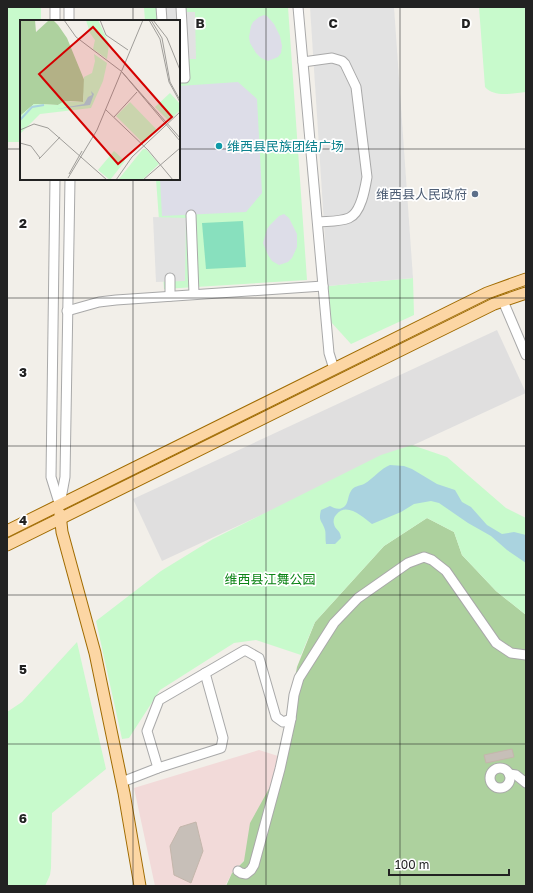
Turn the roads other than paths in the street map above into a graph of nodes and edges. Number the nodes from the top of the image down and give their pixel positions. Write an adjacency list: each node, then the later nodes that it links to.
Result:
1 (55, 7): 6 (street)
2 (69, 7): 7 (street)
3 (161, 7): 8 (street)
4 (182, 7): 10 (street)
5 (298, 7): 9 (street)
6 (55, 20)
7 (69, 20)
8 (162, 20)
9 (303, 62): 14 (street); 14 (street)
10 (180, 78)
11 (55, 180): 25 (street)
12 (70, 180): 22 (street)
13 (191, 215): 19 (street)
14 (318, 222): 17 (street)
15 (170, 278): 20 (street)
16 (526, 279): 24 (main road)
17 (323, 286): 19 (street); 24 (street)
18 (526, 293): 21 (main road)
19 (194, 294): 20 (street)
20 (170, 296): 22 (street)
21 (503, 301): 23 (street); 26 (main road)
22 (67, 311): 25 (street)
23 (526, 355)
24 (334, 369): 25 (main road)
25 (60, 506): 26 (main road); 27 (main road)
26 (60, 519): 28 (main road); 34 (main road)
27 (7, 531)
28 (7, 545)
29 (526, 655): 31 (street)
30 (205, 673): 31 (street); 32 (street); 32 (street)
31 (291, 719): 36 (street)
32 (158, 768): 34 (street)
33 (509, 774): 35 (street)
34 (122, 782): 37 (main road)
35 (526, 783)
36 (238, 871)
37 (140, 886)

